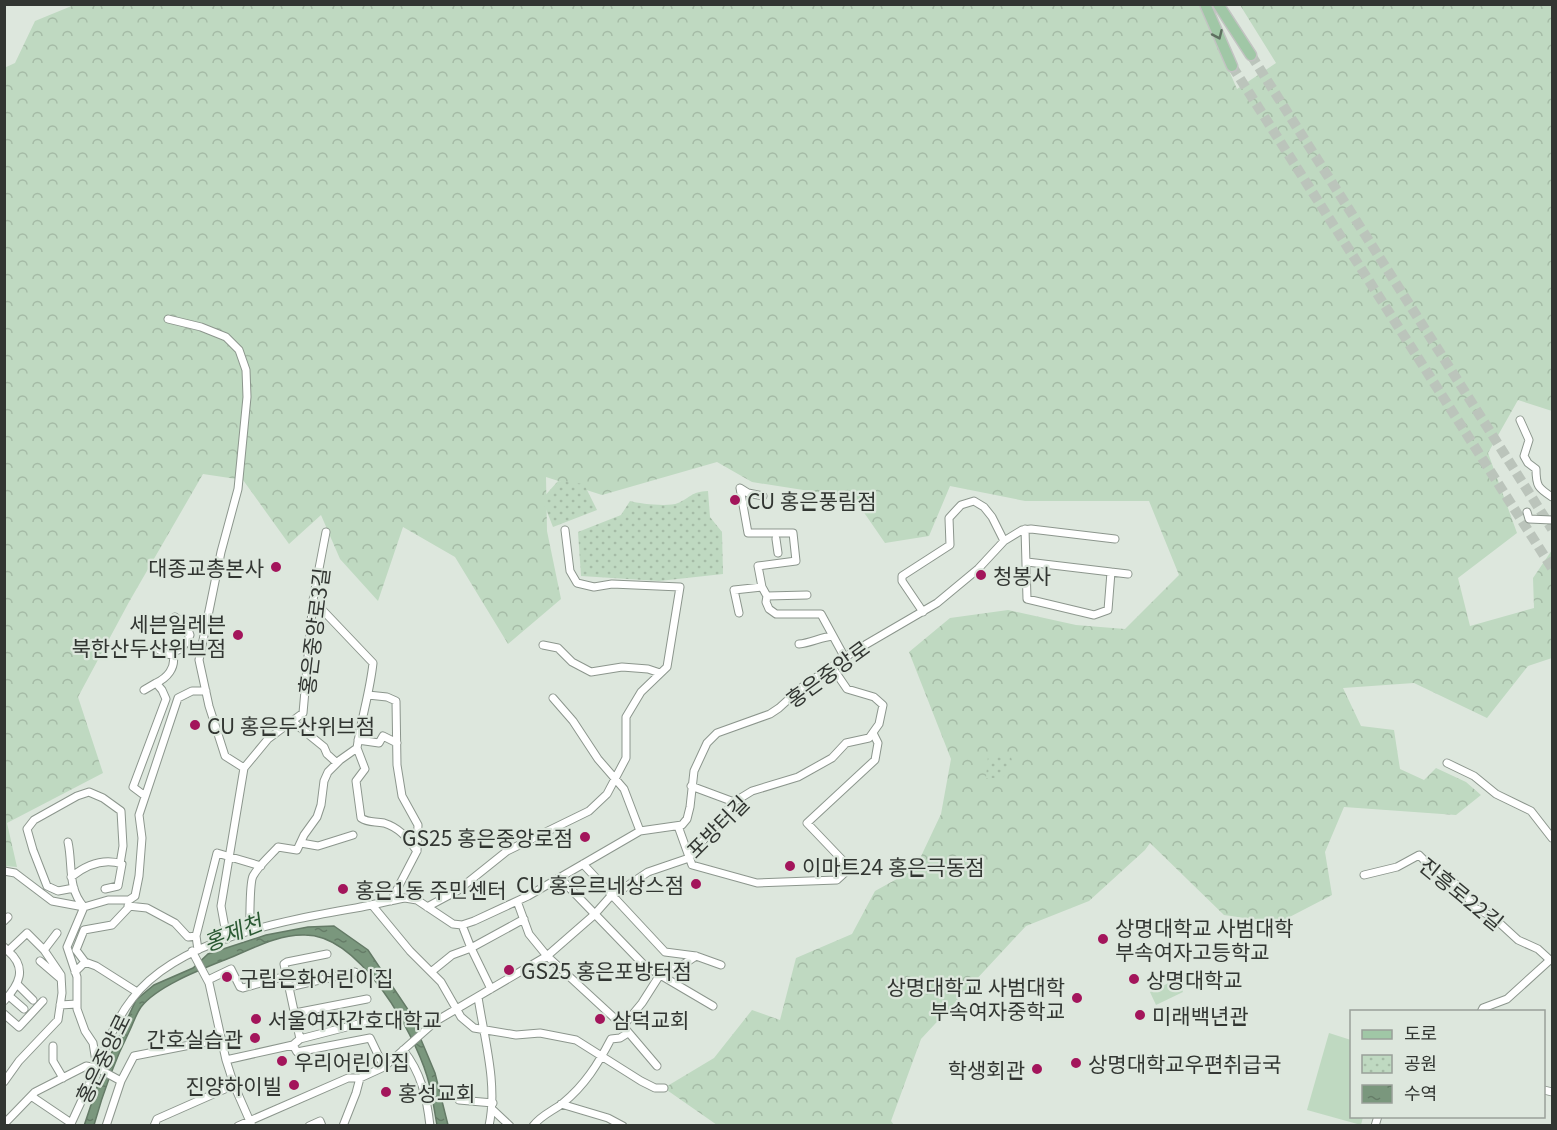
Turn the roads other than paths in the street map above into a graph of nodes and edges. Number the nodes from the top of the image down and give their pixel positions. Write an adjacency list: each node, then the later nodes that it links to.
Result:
1 (1205, 4): 4 (main road, one-way to 4)
2 (1218, 4): 3 (main road)
3 (1251, 55)
4 (1232, 66)
5 (168, 319): 38 (street)
6 (1520, 420): 8 (street)
7 (764, 496): 21 (street)
8 (1552, 497)
9 (1527, 513): 10 (street)
10 (1552, 520)
11 (1025, 529): 15 (street); 16 (street, 홍은중앙로); 18 (street)
12 (564, 530): 35 (street)
13 (326, 532): 24 (street, 홍은중앙로3길)
14 (776, 539): 17 (street)
15 (1115, 539)
16 (1004, 541): 25 (street, 홍은중앙로); 25 (street)
17 (778, 553)
18 (1027, 562): 19 (street); 19 (street)
19 (1111, 572): 20 (street)
20 (1128, 574)
21 (762, 587): 23 (street); 26 (street)
22 (807, 595): 23 (street)
23 (767, 596): 28 (street)
24 (313, 600): 39 (street); 41 (street, 홍은중앙로3길)
25 (923, 612): 33 (street, 홍은중앙로)
26 (739, 613)
27 (175, 616): 32 (street)
28 (833, 636): 29 (street); 33 (street)
29 (799, 644)
30 (543, 645): 35 (street)
31 (156, 648): 32 (street)
32 (166, 654): 36 (street)
33 (846, 658): 34 (street, 홍은중앙로)
34 (832, 667): 42 (street); 49 (street, 홍은중앙로)
35 (660, 673): 48 (street)
36 (156, 683): 37 (street); 50 (street)
37 (144, 690)
38 (206, 692): 47 (street); 50 (street)
39 (368, 695): 43 (street); 44 (street)
40 (553, 698): 48 (street)
41 (292, 721): 45 (street); 47 (street, 홍은중앙로3길)
42 (873, 733): 51 (street, 포방터길); 60 (street)
43 (397, 743): 44 (street); 58 (street)
44 (358, 744): 45 (street); 58 (street)
45 (337, 763): 57 (street)
46 (1447, 763): 55 (street)
47 (244, 768): 59 (street, 홍은중앙로3길)
48 (615, 779): 53 (street); 77 (street)
49 (691, 786): 51 (street); 52 (street, 홍은중앙로)
50 (145, 795): 71 (street)
51 (734, 802): 60 (street, 포방터길)
52 (678, 826): 53 (street); 60 (street)
53 (640, 831): 62 (street)
54 (353, 835): 57 (street)
55 (1552, 838)
56 (68, 842): 66 (street)
57 (301, 843): 63 (street)
58 (417, 851): 72 (street)
59 (229, 856): 63 (street); 83 (street); 84 (street)
60 (689, 858): 70 (street, 포방터길)
61 (120, 864): 66 (street); 68 (street); 69 (street)
62 (583, 864): 67 (street); 70 (street)
63 (261, 866): 81 (street)
64 (4, 871): 75 (street)
65 (1364, 875): 92 (street, 진흥로22길)
66 (71, 877): 68 (street)
67 (560, 878): 73 (street); 78 (street)
68 (74, 888): 75 (street)
69 (105, 889)
70 (611, 896): 78 (street, 포방터길); 91 (street)
71 (108, 900): 75 (street); 76 (street)
72 (391, 901): 74 (street, 홍은중앙로); 77 (street, 홍은중앙로)
73 (517, 901): 79 (street); 80 (street)
74 (372, 905): 81 (street, 홍은중앙로); 98 (street)
75 (84, 907): 96 (street)
76 (129, 907): 83 (street); 94 (street)
77 (427, 907): 80 (street, 홍은중앙로)
78 (594, 915): 90 (street, 포방터길); 99 (street)
79 (524, 919): 85 (street); 90 (street)
80 (462, 925): 85 (street)
81 (251, 932): 84 (street, 홍은중앙로)
82 (57, 933): 87 (street)
83 (196, 936): 88 (street)
84 (226, 939): 88 (street, 홍은중앙로)
85 (471, 948): 98 (street); 105 (street)
86 (6, 949): 87 (street); 103 (street)
87 (44, 950): 101 (street)
88 (195, 952): 102 (street); 106 (street, 홍은중앙로)
89 (327, 954): 100 (street)
90 (547, 956): 105 (street, 포방터길); 121 (street)
91 (696, 956): 95 (street); 99 (street)
92 (1551, 960): 117 (street)
93 (40, 961): 101 (street)
94 (85, 962): 96 (street); 106 (street, 홍은중앙로)
95 (721, 965)
96 (75, 972): 112 (street)
97 (355, 972): 104 (street)
98 (431, 972): 115 (street)
99 (658, 975): 114 (street); 121 (street)
100 (286, 976): 102 (street); 104 (street)
101 (61, 980): 113 (street)
102 (208, 980): 124 (street)
103 (17, 984): 108 (street); 110 (street)
104 (289, 987): 118 (street)
105 (491, 989): 107 (street, 포방터길)
106 (137, 992): 133 (street, 홍은중앙로)
107 (478, 997): 115 (street, 포방터길); 122 (street)
108 (7, 998): 116 (street)
109 (367, 999): 118 (street)
110 (33, 1000)
111 (43, 1001): 119 (street)
112 (77, 1004): 113 (street); 133 (street)
113 (60, 1005): 137 (street)
114 (713, 1006)
115 (457, 1008): 122 (street); 128 (street, 포방터길)
116 (24, 1010)
117 (1482, 1010)
118 (294, 1013): 125 (street)
119 (4, 1014)
120 (366, 1022): 125 (street)
121 (623, 1026): 123 (street)
122 (483, 1031): 129 (street); 143 (street)
123 (628, 1033): 129 (street); 132 (street)
124 (221, 1039): 130 (street); 136 (street)
125 (300, 1039): 126 (street)
126 (293, 1045): 130 (street); 131 (street)
127 (53, 1046): 134 (street)
128 (405, 1049): 131 (street); 153 (street)
129 (603, 1055): 139 (street); 142 (street)
130 (226, 1060): 138 (street)
131 (384, 1066): 135 (street)
132 (657, 1066)
133 (97, 1068): 134 (street); 136 (street); 146 (street, 홍은중앙로)
134 (63, 1078): 140 (street)
135 (360, 1078): 144 (street); 152 (street)
136 (121, 1081): 147 (street)
137 (4, 1082)
138 (234, 1085): 144 (street); 148 (street)
139 (664, 1088)
140 (31, 1096): 145 (street); 146 (street)
141 (459, 1100): 143 (street)
142 (561, 1104): 156 (street); 157 (street)
143 (493, 1106): 154 (street); 155 (street)
144 (251, 1123): 149 (street)
145 (7, 1124)
146 (70, 1124)
147 (106, 1125)
148 (154, 1125)
149 (238, 1125)
150 (309, 1125): 151 (street)
151 (322, 1125)
152 (343, 1125)
153 (430, 1125)
154 (489, 1125)
155 (510, 1125)
156 (533, 1125)
157 (623, 1125)

